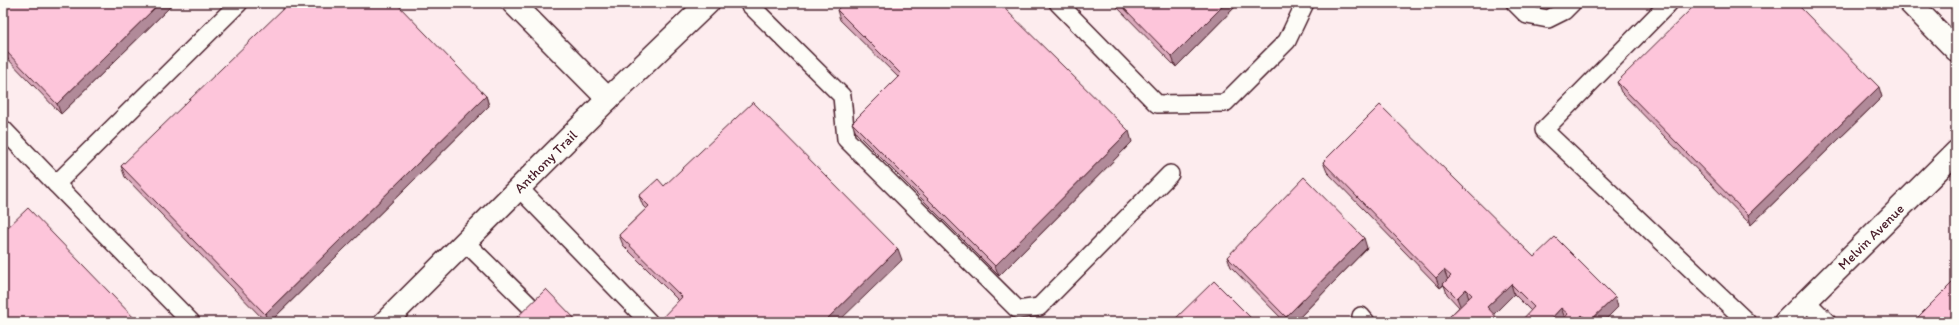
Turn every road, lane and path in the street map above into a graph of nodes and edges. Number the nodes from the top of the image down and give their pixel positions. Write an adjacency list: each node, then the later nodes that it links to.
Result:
1 (239, 3): 16 (lane)
2 (512, 3): 12 (street)
3 (708, 3): 12 (street, Anthony Trail)
4 (748, 3): 15 (lane)
5 (1058, 3): 6 (lane)
6 (1306, 3)
7 (1515, 3): 10 (lane)
8 (1669, 3): 24 (lane)
9 (1910, 3): 11 (street)
10 (1568, 7)
11 (1954, 46)
12 (608, 99): 17 (street, Anthony Trail)
13 (3, 129): 16 (lane)
14 (1956, 152): 19 (street, Melvin Avenue)
15 (1170, 174)
16 (56, 184): 21 (lane)
17 (519, 188): 18 (street, Anthony Trail); 23 (lane)
18 (465, 242): 20 (lane); 22 (street, Anthony Trail)
19 (1806, 301): 25 (street, Melvin Avenue); 26 (lane)
20 (529, 305)
21 (191, 322)
22 (385, 322)
23 (650, 322)
24 (1747, 322)
25 (1785, 322)
26 (1827, 322)

